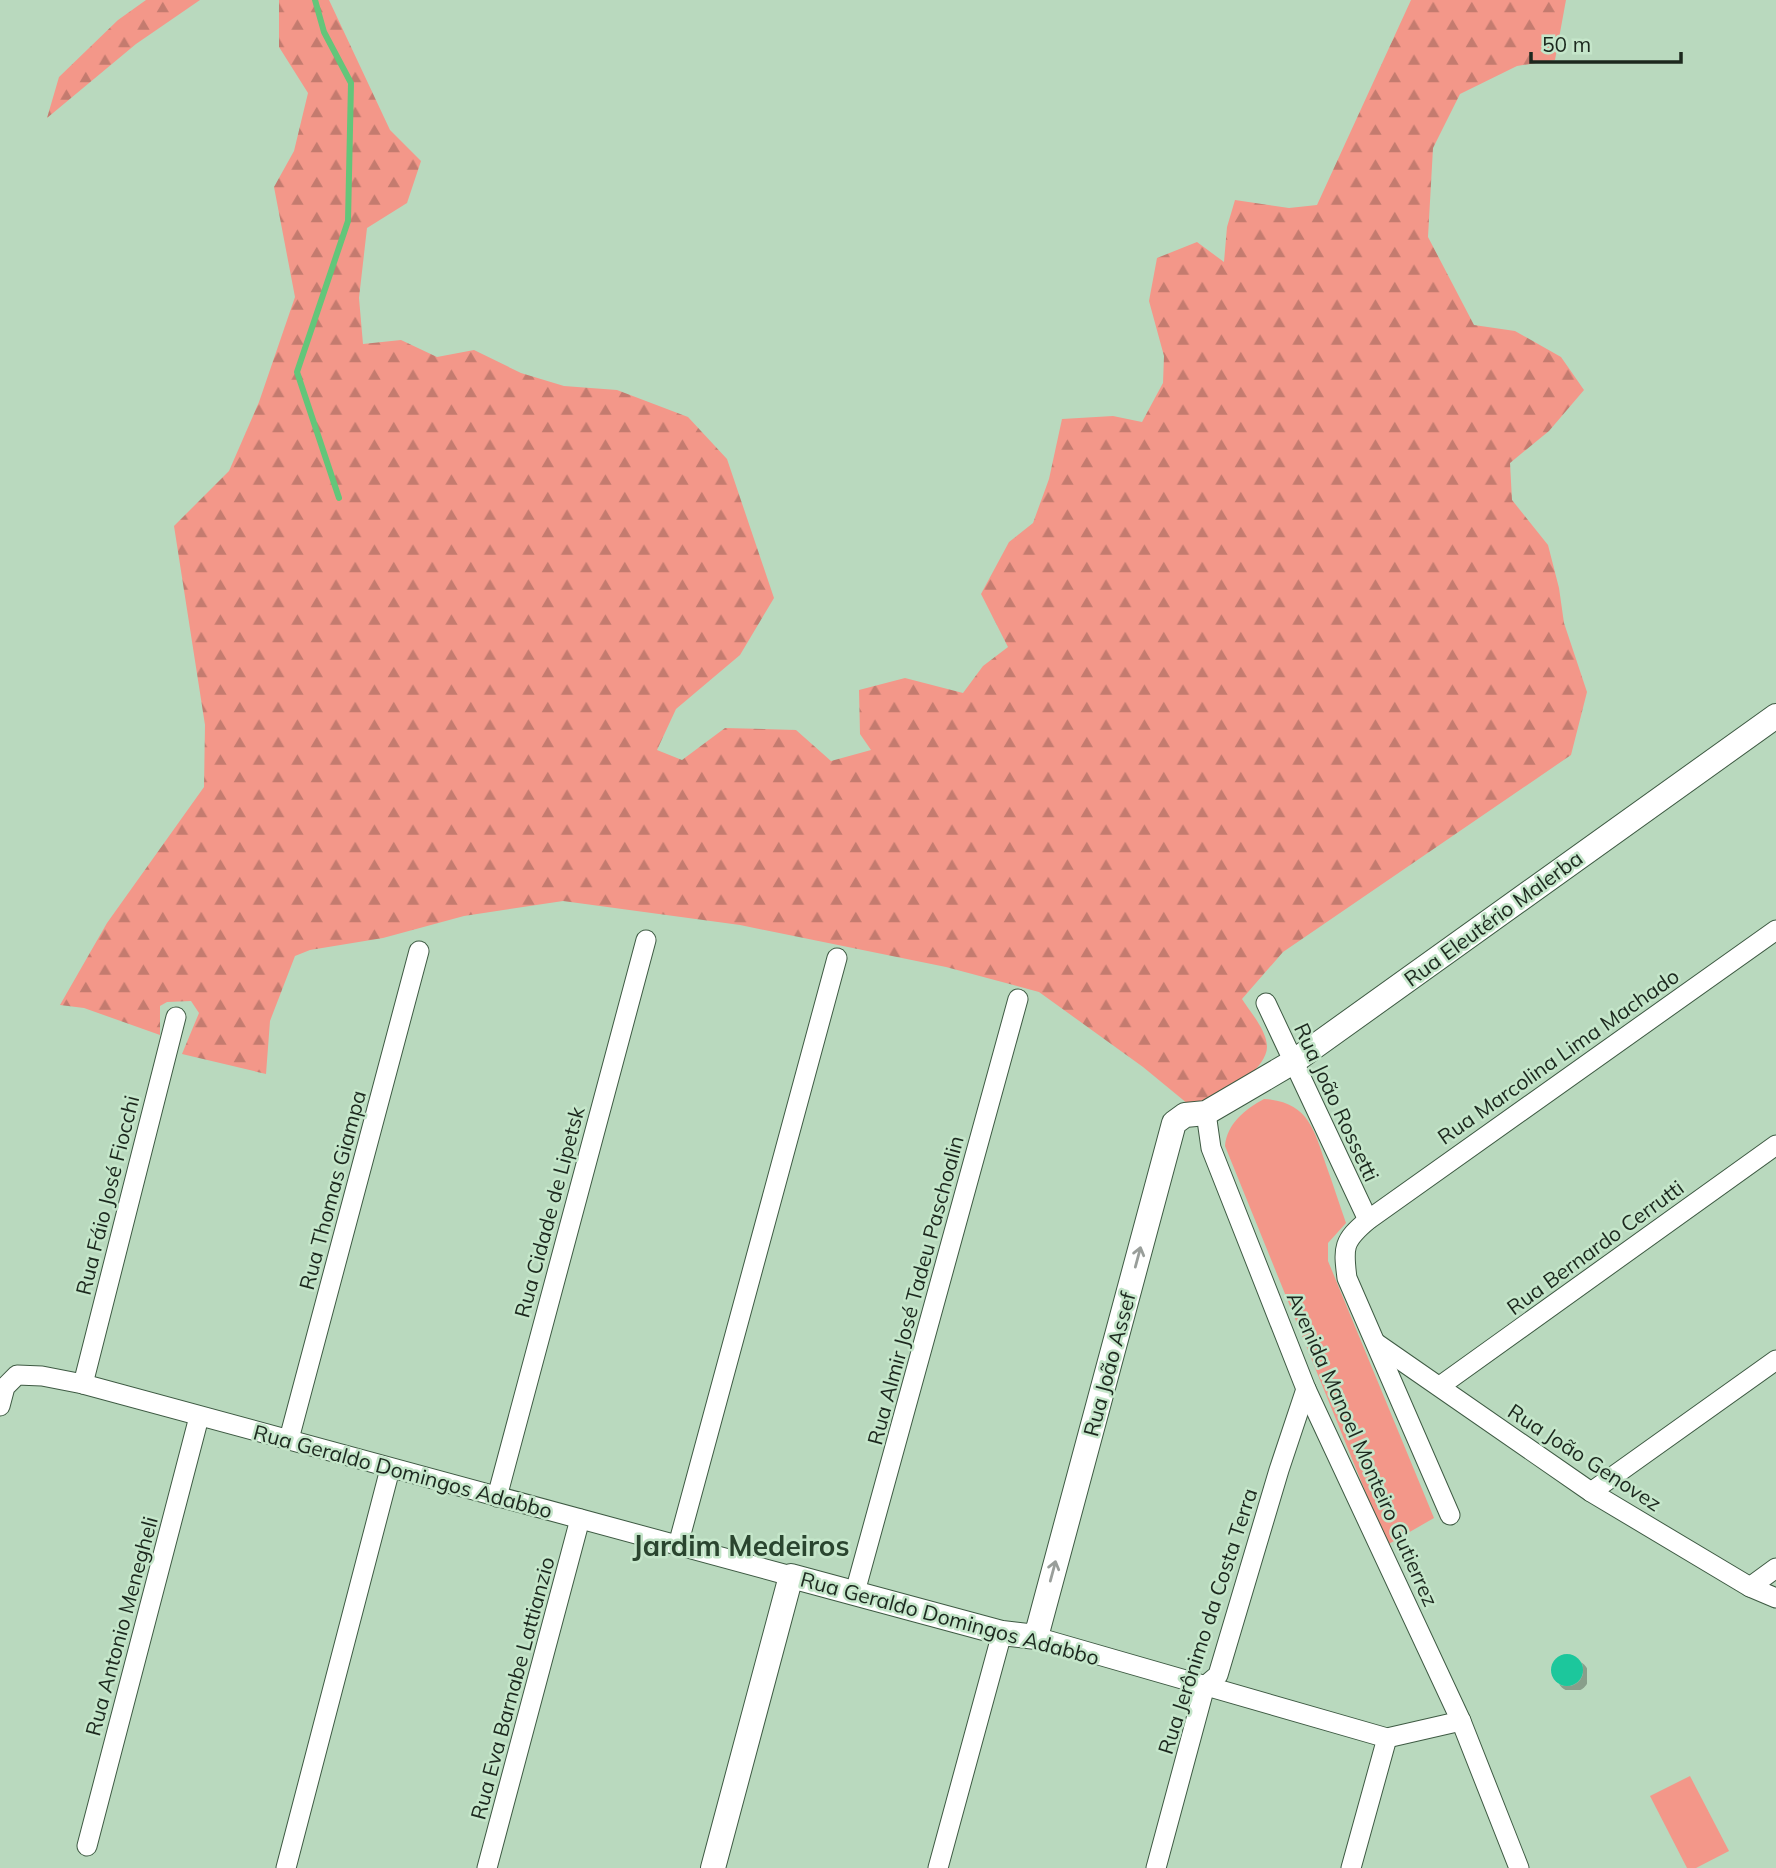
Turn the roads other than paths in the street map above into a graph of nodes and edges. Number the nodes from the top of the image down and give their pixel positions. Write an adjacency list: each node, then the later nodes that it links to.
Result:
1 (1776, 716): 9 (street, Rua Eleutério Malerba)
2 (1776, 930): 12 (street, Rua Marcolina Lima Machado)
3 (646, 940): 23 (street, Rua Cidade de Lipetsk)
4 (419, 951): 20 (street, Rua Thomas Giampa)
5 (837, 958): 26 (street)
6 (1018, 999): 30 (street, Rua Almir José Tadeu Paschoalin)
7 (1266, 1003): 9 (street, Rua João Rossetti)
8 (176, 1017): 15 (street, Rua Fáio José Fiocchi)
9 (1293, 1062): 10 (street, Rua Eleutério Malerba); 12 (street, Rua João Rossetti)
10 (1206, 1113): 17 (street, Avenida Manoel Monteiro Gutierrez); 33 (street, Rua João Assef, one-way to 10)
11 (1776, 1145): 16 (street, Rua Bernardo Cerrutti)
12 (1368, 1220): 13 (street, Rua Marcolina Lima Machado)
13 (1376, 1343): 16 (street, Rua João Genovez); 24 (street, Rua Marcolina Lima Machado)
14 (1776, 1360): 22 (street)
15 (83, 1384): 18 (street, Rua Geraldo Domingos Adabbo); 19 (street, Rua Geraldo Domingos Adabbo)
16 (1440, 1386): 22 (street, Rua João Genovez)
17 (1306, 1389): 34 (street, Rua Jerônimo da Costa Terra); 35 (street, Avenida Manoel Monteiro Gutierrez)
18 (0, 1406)
19 (199, 1416): 20 (street, Rua Geraldo Domingos Adabbo); 37 (street, Rua Antonio Menegheli)
20 (289, 1439): 21 (street, Rua Geraldo Domingos Adabbo)
21 (390, 1469): 23 (street, Rua Geraldo Domingos Adabbo); 38 (street)
22 (1591, 1492): 29 (street, Rua João Genovez)
23 (496, 1497): 25 (street, Rua Geraldo Domingos Adabbo)
24 (1450, 1516)
25 (580, 1519): 26 (street, Rua Geraldo Domingos Adabbo); 39 (street, Rua Eva Barnabe Lattianzio)
26 (678, 1545): 28 (street, Rua Geraldo Domingos Adabbo)
27 (1776, 1568): 29 (street)
28 (792, 1576): 30 (street, Rua Geraldo Domingos Adabbo); 40 (street)
29 (1750, 1587): 31 (street, Rua João Genovez)
30 (855, 1592): 32 (street, Rua Geraldo Domingos Adabbo)
31 (1776, 1598)
32 (1002, 1633): 33 (street, Rua Geraldo Domingos Adabbo); 41 (street)
33 (1037, 1637): 34 (street, Rua Geraldo Domingos Adabbo)
34 (1205, 1686): 36 (street, Rua Geraldo Domingos Adabbo); 42 (street, Rua Jerônimo da Costa Terra)
35 (1461, 1721): 36 (street); 44 (street, Avenida Manoel Monteiro Gutierrez)
36 (1387, 1738): 43 (street)
37 (87, 1846)
38 (286, 1868)
39 (487, 1868)
40 (713, 1868)
41 (937, 1868)
42 (1156, 1868)
43 (1351, 1868)
44 (1519, 1868)

